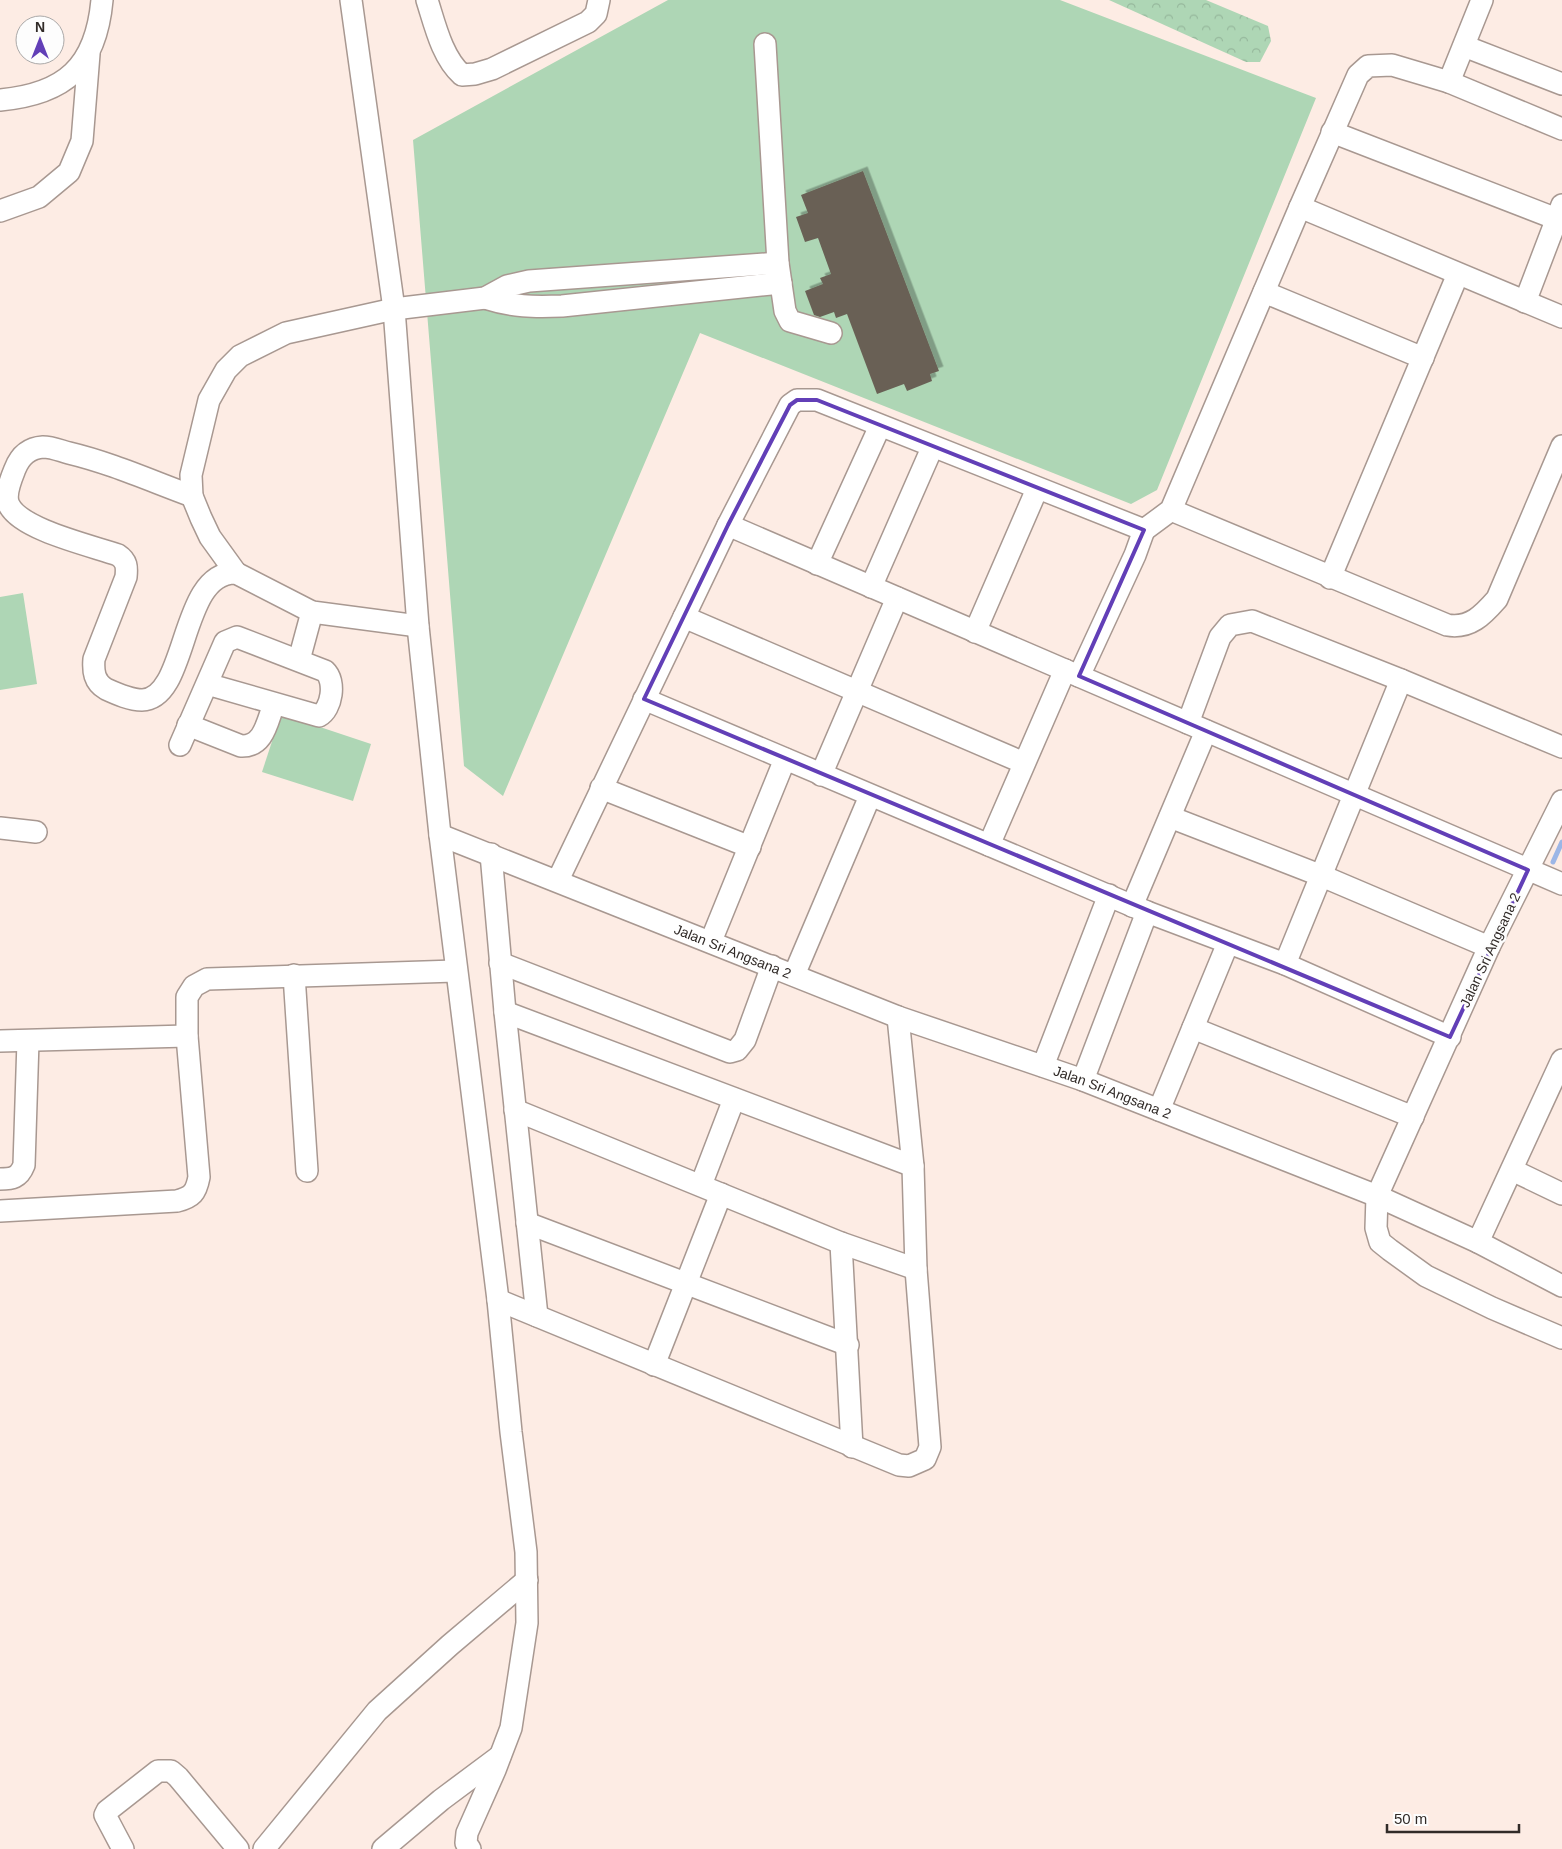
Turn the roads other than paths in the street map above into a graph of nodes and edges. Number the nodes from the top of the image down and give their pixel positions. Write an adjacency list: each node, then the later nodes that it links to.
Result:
1 (102, 0): 8 (street)
2 (351, 0): 24 (street)
3 (427, 0): 4 (street)
4 (599, 0)
5 (1482, 0): 7 (street)
6 (765, 44): 17 (street)
7 (1464, 46): 9 (street); 10 (street)
8 (89, 54): 11 (street); 15 (street)
9 (1449, 82): 12 (street); 13 (street)
10 (1562, 84)
11 (0, 100)
12 (1562, 129)
13 (1332, 132): 14 (street); 16 (street)
14 (1300, 207): 18 (street); 20 (street)
15 (0, 211)
16 (1560, 215): 22 (street)
17 (779, 273): 19 (street); 23 (street); 26 (street)
18 (1458, 274): 22 (street); 27 (street)
19 (529, 280): 21 (street); 23 (street)
20 (1264, 292): 27 (street); 33 (street)
21 (485, 298): 23 (street); 24 (street)
22 (1525, 302): 25 (street)
23 (530, 308)
24 (394, 309): 32 (street); 43 (street)
25 (1562, 317)
26 (831, 333)
27 (1423, 358): 38 (street)
28 (880, 426): 30 (street); 34 (street); 36 (street)
29 (1562, 446): 38 (street)
30 (932, 448): 31 (street); 39 (street)
31 (1037, 489): 35 (street); 44 (street)
32 (192, 496): 37 (street); 37 (street)
33 (1172, 510): 35 (street); 38 (street)
34 (728, 525): 36 (street); 42 (street)
35 (1144, 530): 46 (street)
36 (817, 564): 39 (street)
37 (236, 573): 41 (street)
38 (1330, 578)
39 (872, 587): 40 (street)
40 (897, 598): 44 (street); 49 (street)
41 (312, 612): 43 (street); 45 (street)
42 (684, 617): 49 (street); 50 (street)
43 (418, 626): 66 (street)
44 (975, 632): 46 (street)
45 (299, 660): 48 (street); 51 (street)
46 (1072, 673): 53 (street); 57 (street)
47 (1401, 680): 53 (street); 55 (street); 60 (street)
48 (207, 684): 51 (street); 52 (street)
49 (857, 691): 57 (street); 58 (street)
50 (644, 699): 56 (street); 59 (street)
51 (274, 704): 52 (street)
52 (188, 725): 54 (street)
53 (1197, 727): 60 (street); 63 (street)
54 (180, 745)
55 (1562, 747)
56 (785, 759): 58 (street); 68 (street)
57 (1024, 763): 67 (street)
58 (821, 775): 61 (street)
59 (601, 788): 68 (street); 72 (street)
60 (1355, 795): 70 (street); 71 (street)
61 (870, 796): 67 (street); 84 (street)
62 (1562, 801): 70 (street, Jalan Sri Angsana 2)
63 (1170, 817): 71 (street); 75 (street)
64 (0, 828): 65 (street)
65 (36, 832)
66 (440, 835): 69 (street, Jalan Sri Angsana 2); 82 (street)
67 (989, 845): 74 (street)
68 (750, 848): 76 (street)
69 (491, 854): 72 (street, Jalan Sri Angsana 2); 79 (street)
70 (1528, 870): 73 (street); 78 (street, Jalan Sri Angsana 2)
71 (1322, 876): 78 (street); 80 (street)
72 (558, 880): 76 (street, Jalan Sri Angsana 2)
73 (1562, 884)
74 (1110, 895): 75 (street); 93 (street)
75 (1139, 909): 77 (street); 94 (street)
76 (711, 941): 81 (street, Jalan Sri Angsana 2)
77 (1228, 943): 80 (street); 87 (street)
78 (1489, 947): 89 (street, Jalan Sri Angsana 2)
79 (500, 963): 81 (street); 85 (street)
80 (1285, 964): 89 (street)
81 (772, 966): 84 (street, Jalan Sri Angsana 2)
82 (456, 971): 83 (street); 115 (street)
83 (294, 975): 88 (street); 102 (street)
84 (794, 975): 86 (street, Jalan Sri Angsana 2)
85 (504, 1012): 95 (street); 97 (street)
86 (898, 1017): 93 (street, Jalan Sri Angsana 2); 100 (street)
87 (1193, 1028): 98 (street); 99 (street)
88 (187, 1036): 90 (street); 108 (street)
89 (1450, 1037): 99 (street, Jalan Sri Angsana 2)
90 (28, 1040): 91 (street); 103 (street)
91 (0, 1041)
92 (1562, 1060): 96 (street)
93 (1043, 1066): 94 (street, Jalan Sri Angsana 2)
94 (1083, 1080): 98 (street, Jalan Sri Angsana 2)
95 (734, 1099): 100 (street); 104 (street)
96 (1554, 1099): 101 (street)
97 (515, 1110): 104 (street); 109 (street)
98 (1159, 1110): 107 (street, Jalan Sri Angsana 2)
99 (1413, 1117): 107 (street, Jalan Sri Angsana 2)
100 (913, 1166): 112 (street)
101 (1512, 1170): 106 (street); 110 (street)
102 (307, 1171)
103 (0, 1179)
104 (701, 1185): 105 (street)
105 (721, 1194): 111 (street); 113 (street)
106 (1562, 1194)
107 (1376, 1196): 110 (street); 117 (street)
108 (0, 1211)
109 (527, 1223): 113 (street); 116 (street)
110 (1478, 1242): 114 (street)
111 (841, 1243): 112 (street); 118 (street)
112 (916, 1269): 120 (street)
113 (686, 1282): 118 (street); 119 (street)
114 (1562, 1286)
115 (498, 1300): 116 (street); 121 (street)
116 (537, 1316): 119 (street)
117 (1562, 1338)
118 (848, 1345): 120 (street)
119 (654, 1365): 120 (street)
120 (852, 1447)
121 (527, 1580): 122 (street); 126 (street)
122 (502, 1755): 123 (street); 127 (street)
123 (465, 1847)
124 (124, 1849): 125 (street)
125 (238, 1849)
126 (264, 1849)
127 (383, 1849)

